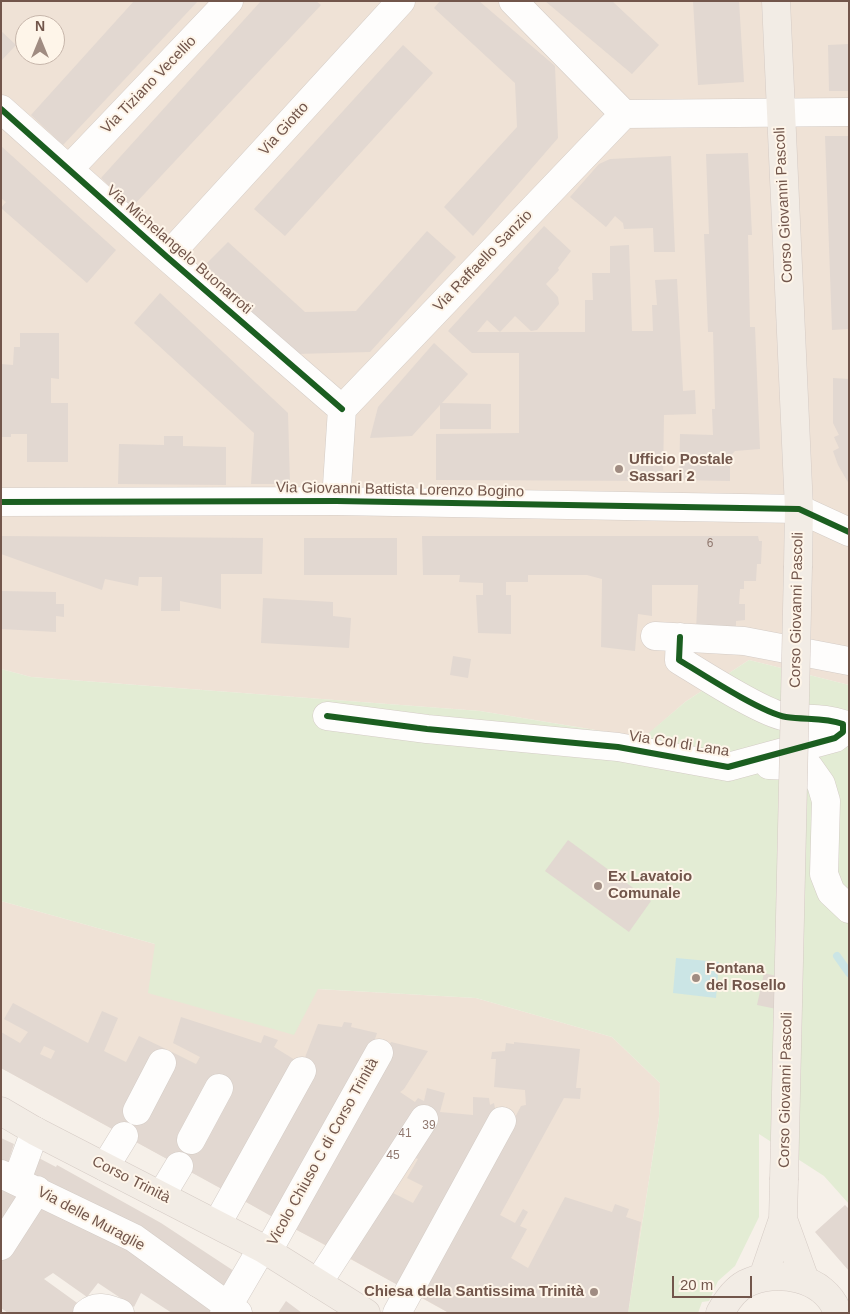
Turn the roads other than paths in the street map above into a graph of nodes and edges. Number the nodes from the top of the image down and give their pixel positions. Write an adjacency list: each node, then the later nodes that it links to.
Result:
1 (229, 1): 9 (street, Via Tiziano Vecellio)
2 (400, 1): 10 (street, Via Giotto)
3 (513, 1): 7 (street)
4 (776, 1): 8 (main road, Corso Giovanni Pascoli)
5 (1, 109): 9 (street, Via Michelangelo Buonarroti)
6 (849, 112): 8 (street)
7 (624, 114): 8 (street); 11 (street, Via Raffaello Sanzio)
8 (780, 114): 14 (main road, Corso Giovanni Pascoli)
9 (68, 169): 10 (street, Via Michelangelo Buonarroti)
10 (166, 257): 11 (street, Via Michelangelo Buonarroti)
11 (342, 409): 12 (street)
12 (336, 501): 13 (street, Via Giovanni Battista Lorenzo Bogino); 14 (street, Via Giovanni Battista Lorenzo Bogino)
13 (1, 502)
14 (799, 509): 15 (street); 35 (main road, Corso Giovanni Pascoli, bridge)
15 (849, 532)
16 (849, 662): 18 (street, Via Col di Lana)
17 (326, 716): 18 (street, Via Col di Lana)
18 (728, 767): 19 (street)
19 (849, 909)
20 (379, 1053): 38 (street, Vicolo Chiuso C di Corso Trinità)
21 (162, 1063): 25 (street)
22 (302, 1072): 36 (street)
23 (219, 1088): 30 (street)
24 (1, 1111): 28 (main road, Corso Trinità)
25 (137, 1111)
26 (424, 1119): 41 (street)
27 (502, 1120): 46 (street)
28 (35, 1131): 32 (main road, Corso Trinità); 33 (street)
29 (124, 1136): 32 (street)
30 (191, 1140)
31 (179, 1166): 34 (street)
32 (105, 1167): 34 (main road, Corso Trinità)
33 (18, 1181): 37 (street); 42 (street, Via delle Muraglie)
34 (162, 1196): 36 (main road, Corso Trinità)
35 (783, 1219): 39 (main road, Corso Giovanni Pascoli); 40 (main road, Corso Giovanni Pascoli)
36 (217, 1224): 38 (main road, Corso Trinità)
37 (1, 1246)
38 (265, 1249): 41 (main road, Corso Trinità); 42 (street)
39 (763, 1276): 40 (main road); 47 (main road)
40 (805, 1280): 48 (main road)
41 (318, 1283): 45 (main road, Corso Trinità)
42 (230, 1311)
43 (87, 1313): 44 (street)
44 (120, 1313)
45 (366, 1313)
46 (397, 1313)
47 (720, 1313)
48 (838, 1313)

